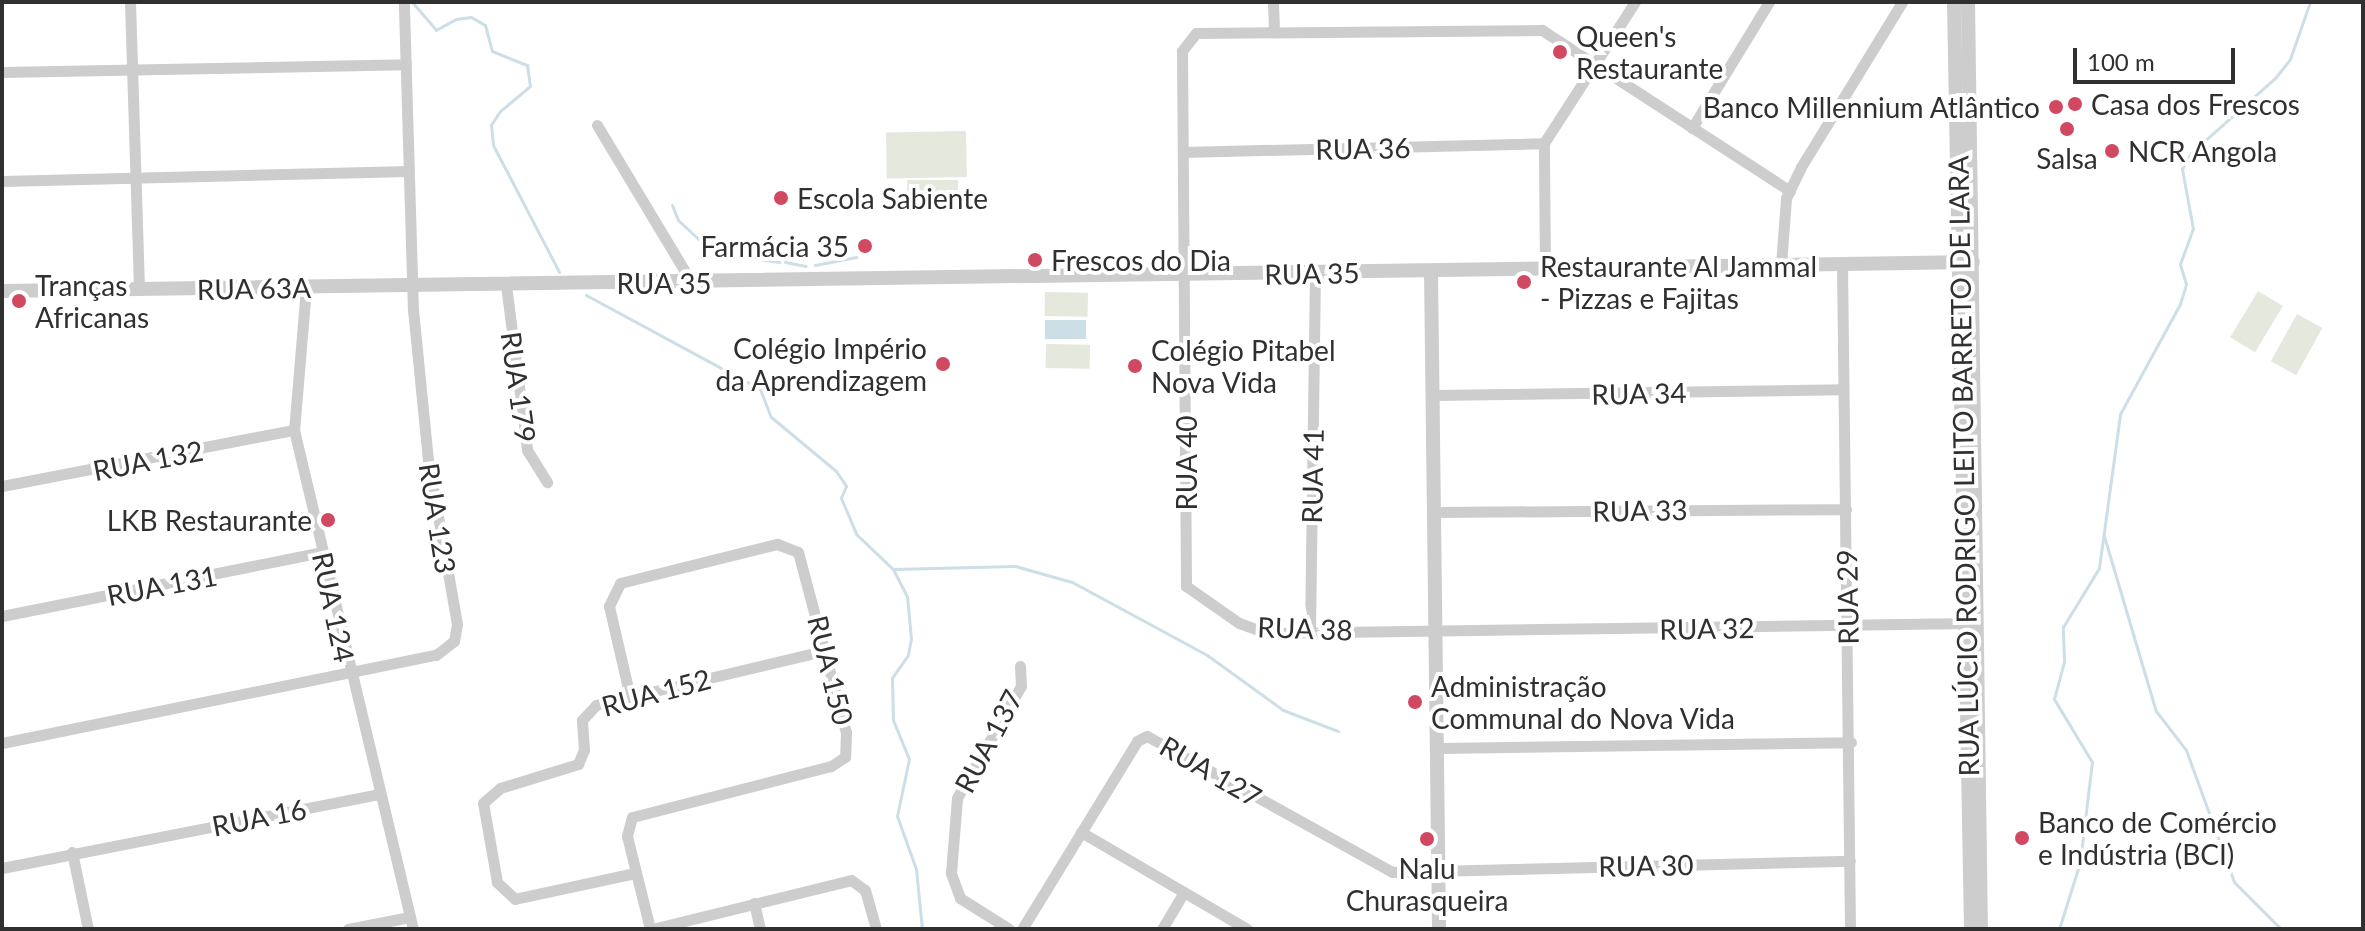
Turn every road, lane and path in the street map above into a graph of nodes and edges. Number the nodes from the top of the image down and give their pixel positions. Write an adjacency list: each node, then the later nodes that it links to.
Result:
1 (130, 2): 12 (street)
2 (404, 2): 10 (street, RUA 123)
3 (1273, 2): 9 (street)
4 (1635, 2): 11 (street)
5 (1769, 2): 15 (street)
6 (1902, 2): 21 (street)
7 (1954, 2): 22 (street, RUA LÚCIO RODRIGO LEITO BARRETO DE LARA)
8 (1968, 2): 23 (street, RUA LÚCIO RODRIGO LEITO BARRETO DE LARA)
9 (1274, 31): 11 (street); 17 (street, RUA 40)
10 (406, 64): 12 (street); 18 (street, RUA 123)
11 (1596, 65): 15 (street); 16 (street)
12 (131, 71): 13 (street); 19 (street)
13 (2, 72)
14 (597, 125): 30 (street)
15 (1692, 128): 21 (street)
16 (1544, 143): 17 (street, RUA 36); 26 (street)
17 (1183, 152): 29 (street, RUA 40)
18 (409, 171): 19 (street); 32 (street, RUA 123)
19 (136, 179): 20 (street); 34 (street)
20 (2, 181)
21 (1790, 191): 25 (street)
22 (1957, 262): 23 (street, RUA 35); 24 (street, RUA 35); 46 (street, RUA LÚCIO RODRIGO LEITO BARRETO DE LARA)
23 (1973, 262): 46 (street, RUA LÚCIO RODRIGO LEITO BARRETO DE LARA)
24 (1842, 264): 25 (street, RUA 35); 36 (street, RUA 29)
25 (1781, 265): 26 (street, RUA 35)
26 (1545, 269): 27 (street, RUA 35)
27 (1431, 271): 28 (street, RUA 35); 37 (street)
28 (1315, 273): 29 (street, RUA 35); 48 (street, RUA 41)
29 (1185, 275): 30 (street, RUA 35); 44 (street, RUA 40)
30 (692, 283): 31 (street, RUA 35)
31 (506, 285): 32 (street, RUA 63A); 39 (street, RUA 179)
32 (412, 286): 33 (street, RUA 63A); 52 (street, RUA 123)
33 (306, 288): 34 (street, RUA 63A); 38 (street, RUA 124)
34 (139, 290): 35 (street, RUA 63A)
35 (2, 291)
36 (1843, 389): 37 (street, RUA 34); 41 (street, RUA 29)
37 (1434, 395): 42 (street)
38 (294, 430): 40 (street, RUA 132); 43 (street, RUA 124)
39 (547, 482)
40 (2, 486)
41 (1846, 509): 42 (street, RUA 33); 47 (street, RUA 29)
42 (1435, 512): 49 (street)
43 (322, 552): 45 (street, RUA 131); 52 (street, RUA 124)
44 (1186, 586): 48 (street, RUA 38)
45 (2, 616)
46 (1972, 623): 47 (street, RUA 32); 78 (street, RUA LÚCIO RODRIGO LEITO BARRETO DE LARA); 79 (street, RUA LÚCIO RODRIGO LEITO BARRETO DE LARA)
47 (1848, 626): 49 (street, RUA 32); 54 (street, RUA 29)
48 (1310, 631): 49 (street, RUA 38)
49 (1437, 631): 56 (street)
50 (826, 650): 53 (street, RUA 152); 53 (street, RUA 150); 63 (street, RUA 150)
51 (1020, 666): 72 (street, RUA 137)
52 (352, 673): 55 (street, RUA 124); 57 (street)
53 (630, 697): 63 (street, RUA 152)
54 (1851, 742): 56 (street); 60 (street, RUA 29)
55 (2, 743)
56 (1439, 748): 62 (street)
57 (380, 794): 59 (street, RUA 16); 66 (street)
58 (1081, 832): 62 (street, RUA 127); 64 (street); 73 (street, RUA 127)
59 (72, 852): 61 (street, RUA 16); 67 (street)
60 (1850, 861): 62 (street, RUA 30); 77 (street, RUA 29)
61 (2, 868)
62 (1441, 869): 76 (street)
63 (635, 873): 69 (street, RUA 150)
64 (1184, 892): 74 (street); 75 (street)
65 (754, 903): 69 (street); 70 (street); 71 (street)
66 (411, 923): 68 (street)
67 (88, 929)
68 (348, 929)
69 (651, 929)
70 (760, 929)
71 (876, 929)
72 (1009, 929)
73 (1022, 929)
74 (1162, 929)
75 (1247, 929)
76 (1439, 929)
77 (1850, 929)
78 (1971, 929)
79 (1981, 929)

